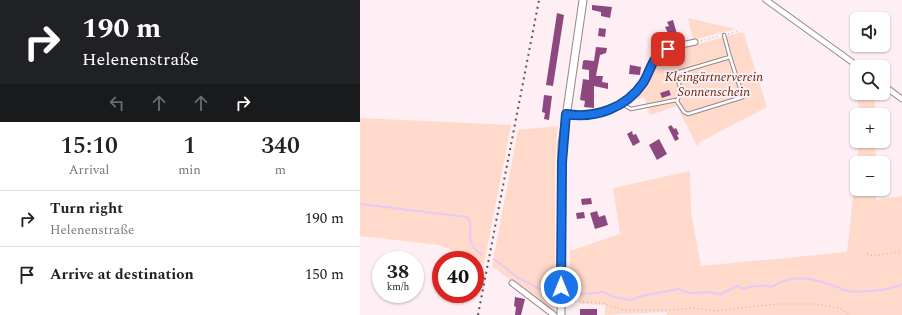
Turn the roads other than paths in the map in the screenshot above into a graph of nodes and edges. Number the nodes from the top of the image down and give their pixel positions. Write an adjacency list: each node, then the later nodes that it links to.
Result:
1 (583, 0): 11 (street)
2 (766, 0): 6 (street)
3 (724, 35): 5 (lane)
4 (695, 42): 10 (street)
5 (730, 57): 9 (lane); 9 (lane)
6 (850, 61)
7 (890, 90): 8 (street)
8 (902, 99)
9 (677, 101): 10 (lane)
10 (622, 103): 11 (street)
11 (566, 114): 14 (street)
12 (512, 283): 13 (street)
13 (554, 315)
14 (562, 315)

